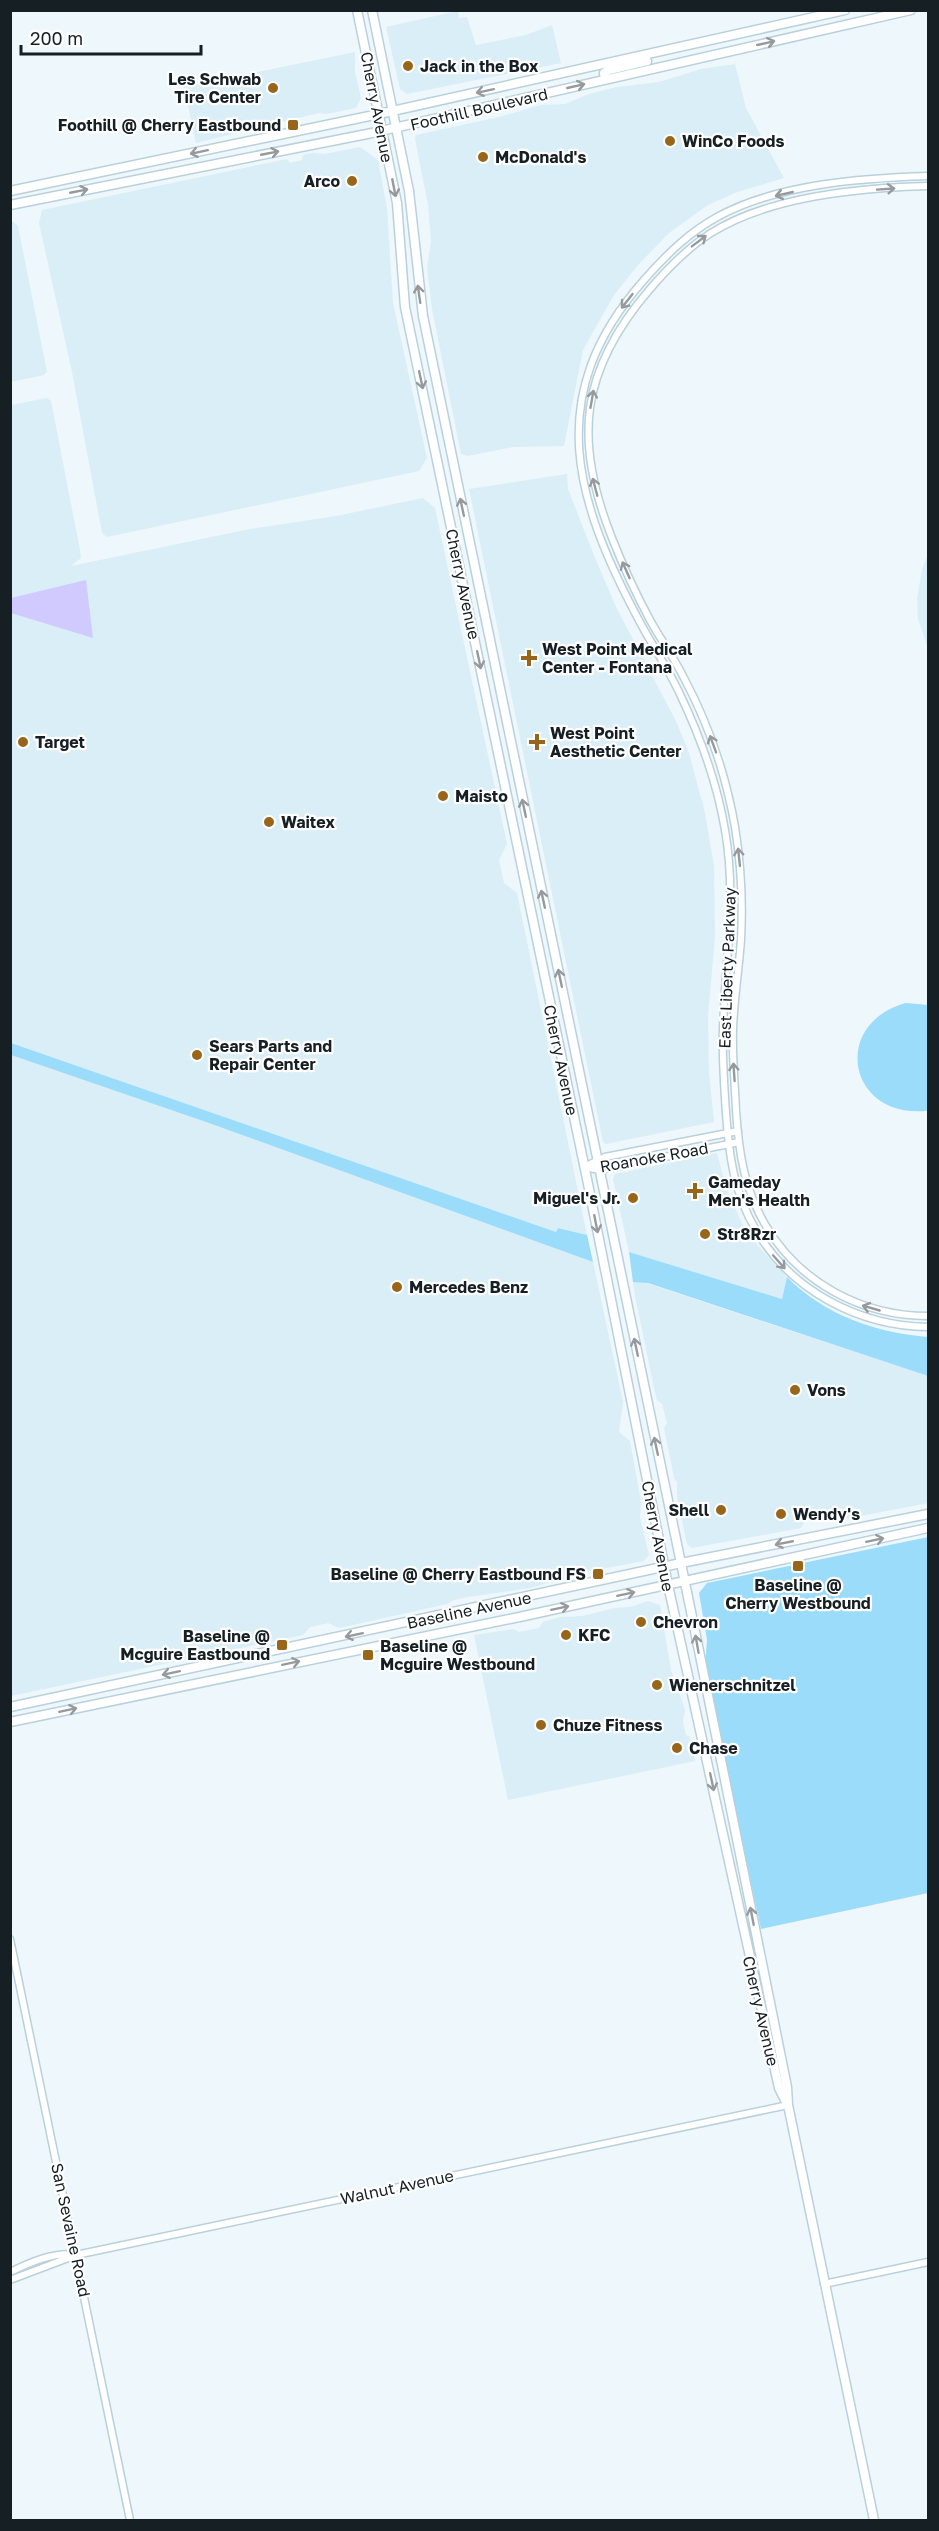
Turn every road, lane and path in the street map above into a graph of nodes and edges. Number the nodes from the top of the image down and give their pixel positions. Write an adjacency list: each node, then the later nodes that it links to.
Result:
1 (357, 10): 8 (main road, Cherry Avenue)
2 (372, 10): 7 (main road, Cherry Avenue)
3 (845, 10): 5 (main road, Foothill Boulevard)
4 (911, 10): 6 (main road, Foothill Boulevard, one-way to 4)
5 (665, 51): 6 (main road); 7 (main road, Foothill Boulevard, one-way to 7)
6 (605, 79): 9 (main road, Foothill Boulevard, one-way to 6)
7 (393, 111): 8 (main road, Foothill Boulevard); 9 (main road, Cherry Avenue)
8 (379, 114): 10 (main road, Cherry Avenue); 13 (main road, Foothill Boulevard, one-way to 13)
9 (396, 128): 10 (main road, Foothill Boulevard); 19 (main road, Cherry Avenue, one-way to 9)
10 (382, 130): 14 (main road, Foothill Boulevard, one-way to 10); 20 (main road, Cherry Avenue, one-way to 20)
11 (928, 176): 16 (street, East Liberty Parkway, one-way to 16)
12 (928, 186): 15 (street, East Liberty Parkway, one-way to 12)
13 (10, 191)
14 (10, 205)
15 (738, 1131): 16 (street, Roanoke Road); 17 (street, East Liberty Parkway)
16 (727, 1132): 18 (street, East Liberty Parkway); 19 (street, Roanoke Road)
17 (739, 1142): 18 (street, Roanoke Road); 22 (street, East Liberty Parkway, one-way to 17)
18 (728, 1144): 21 (street, Roanoke Road); 23 (street, East Liberty Parkway, one-way to 23)
19 (597, 1159): 20 (street, Roanoke Road); 21 (main road, Cherry Avenue)
20 (584, 1167): 21 (street, Roanoke Road); 27 (main road, Cherry Avenue, one-way to 27)
21 (600, 1170): 26 (main road, Cherry Avenue, one-way to 21)
22 (928, 1316)
23 (928, 1327)
24 (928, 1514): 26 (main road, Baseline Avenue, one-way to 26)
25 (928, 1528): 28 (main road, Baseline Avenue, one-way to 25)
26 (681, 1563): 27 (main road, Baseline Avenue); 28 (main road, Cherry Avenue)
27 (664, 1567): 29 (main road, Cherry Avenue); 30 (main road, Baseline Avenue, one-way to 30)
28 (685, 1581): 29 (main road, Baseline Avenue); 33 (main road, Cherry Avenue, one-way to 28)
29 (668, 1585): 31 (main road, Baseline Avenue, one-way to 29); 33 (main road, Cherry Avenue, one-way to 33)
30 (10, 1707)
31 (10, 1722)
32 (10, 1939): 34 (street, San Sevaine Road)
33 (788, 2105): 34 (street, Walnut Avenue); 38 (main road, Cherry Avenue)
34 (76, 2255): 36 (street); 37 (street, Walnut Avenue); 39 (street, San Sevaine Road)
35 (928, 2262): 38 (street)
36 (10, 2272)
37 (10, 2280)
38 (824, 2284): 40 (main road, Cherry Avenue)
39 (130, 2520)
40 (874, 2520)

